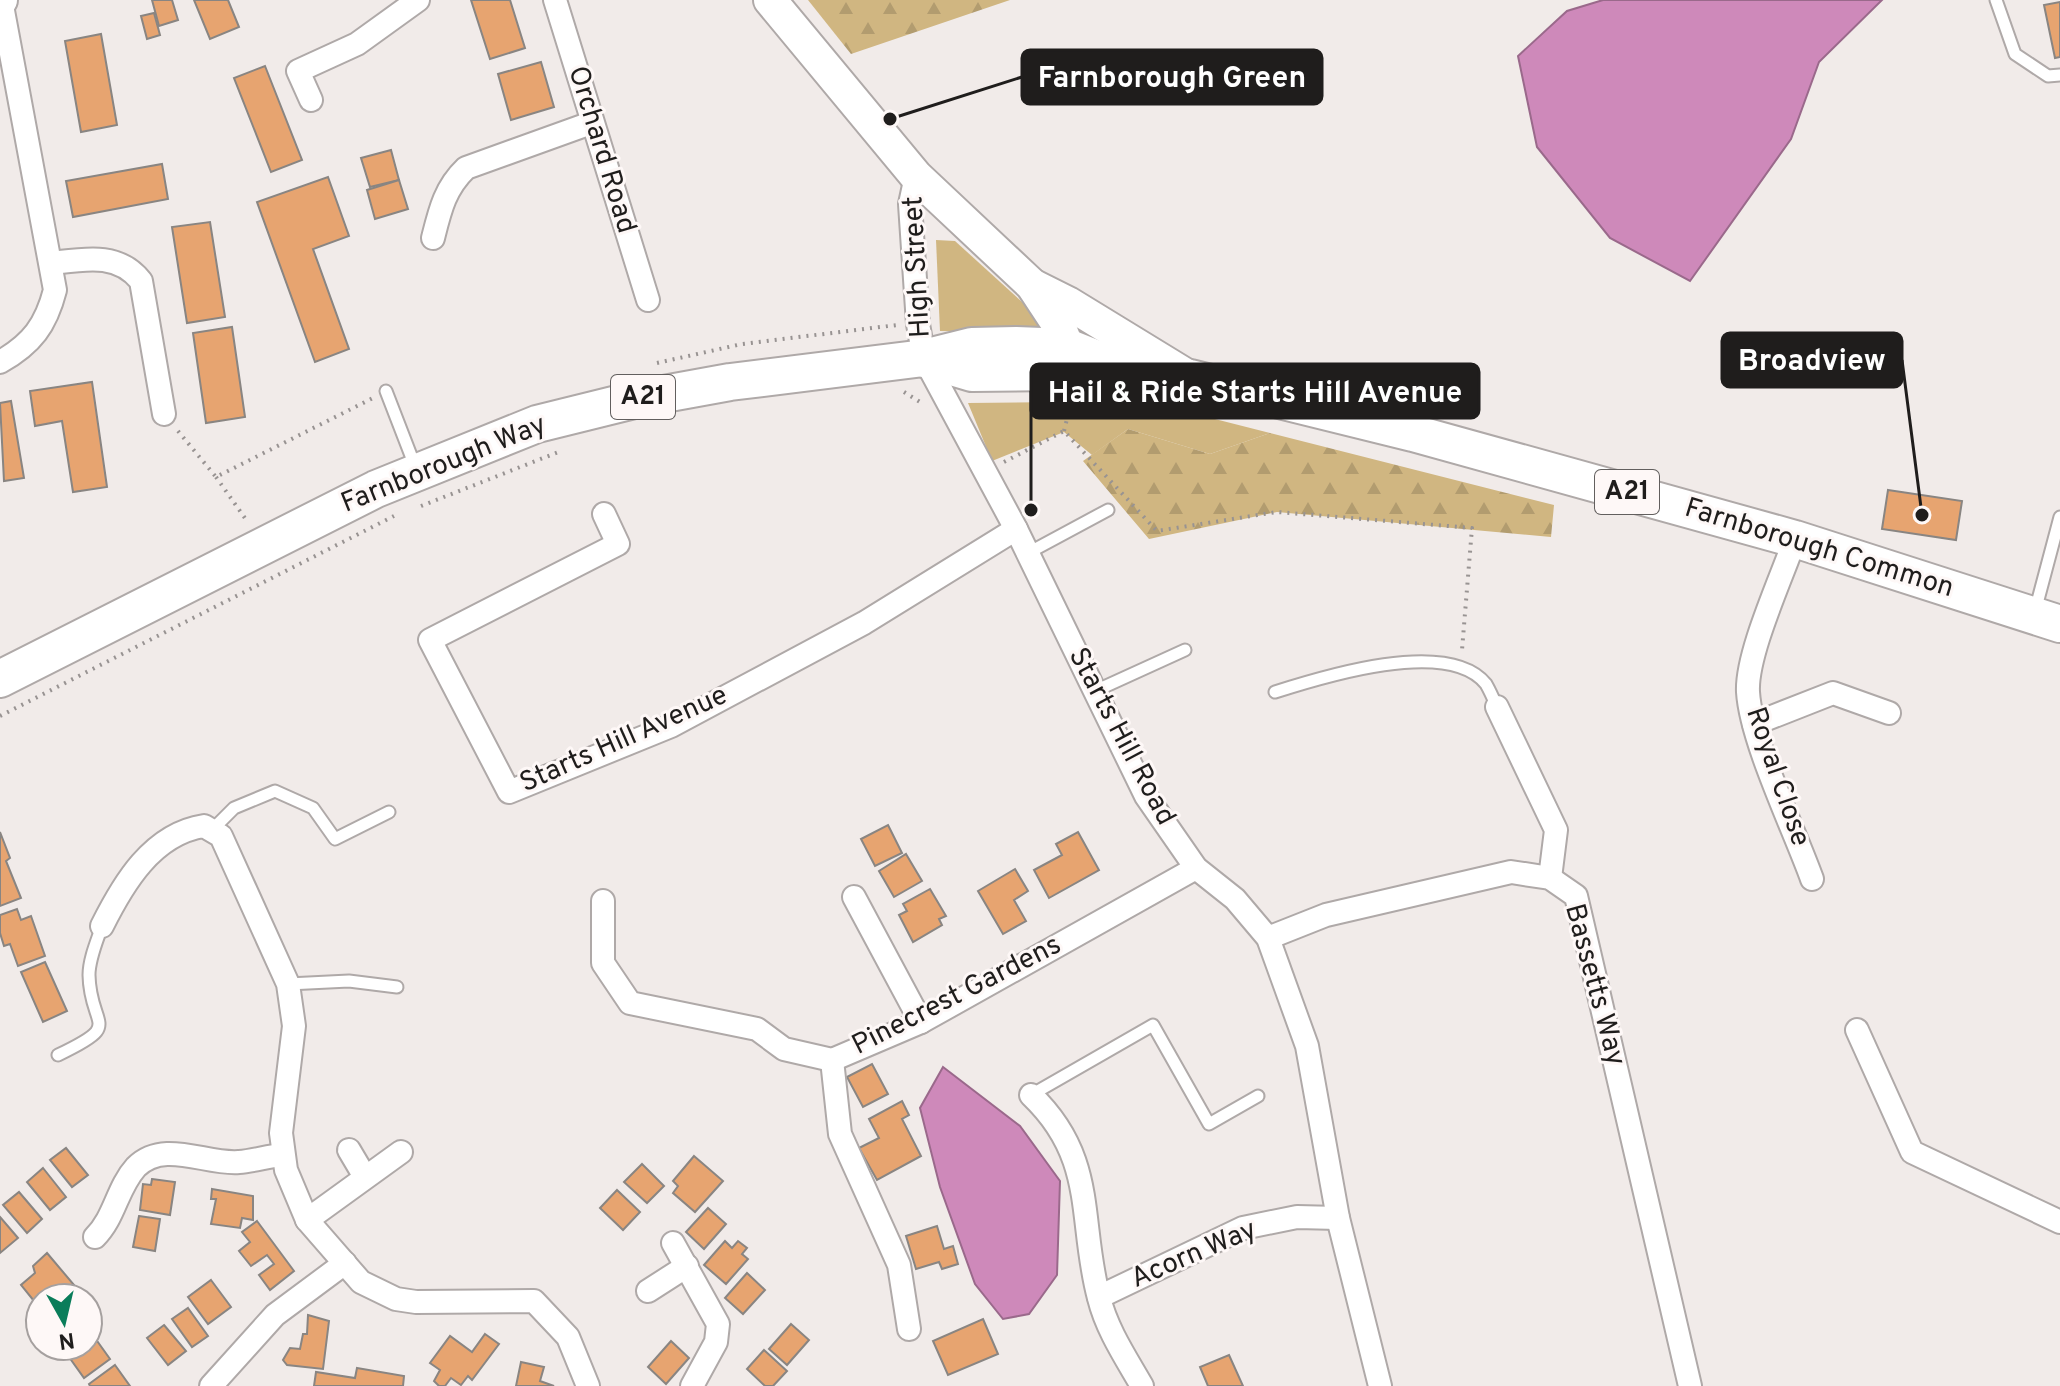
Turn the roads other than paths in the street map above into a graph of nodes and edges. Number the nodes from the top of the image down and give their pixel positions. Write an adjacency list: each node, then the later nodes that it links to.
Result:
1 (1, 0): 11 (street)
2 (418, 0): 7 (street)
3 (555, 0): 8 (street, Orchard Road)
4 (770, 0): 9 (main road, High Street)
5 (1996, 0): 6 (lane)
6 (2060, 75)
7 (311, 100)
8 (591, 123): 10 (street); 13 (street, Orchard Road)
9 (916, 176): 12 (main road, High Street); 14 (street, High Street)
10 (433, 238)
11 (52, 263): 15 (street); 19 (street)
12 (1032, 285): 16 (main road, High Street); 17 (main road, High Street)
13 (648, 300)
14 (924, 358): 16 (highway, Farnborough Common / A21); 20 (highway, Farnborough Way / A21); 24 (street, Starts Hill Road)
15 (0, 362)
16 (1085, 368): 17 (highway, Farnborough Common / A21)
17 (1190, 378): 25 (highway, Farnborough Common / A21)
18 (386, 391): 20 (lane)
19 (164, 414)
20 (417, 470): 29 (highway, Farnborough Way / A21)
21 (1108, 510): 26 (lane)
22 (604, 514): 24 (street, Starts Hill Avenue)
23 (2060, 517): 27 (lane)
24 (1016, 529): 26 (street, Starts Hill Road)
25 (1795, 539): 27 (highway, Farnborough Common / A21); 34 (street, Royal Close)
26 (1028, 553): 30 (street, Starts Hill Road)
27 (2047, 620)
28 (1185, 650): 30 (lane)
29 (0, 679)
30 (1095, 691): 37 (street, Starts Hill Road)
31 (1275, 692): 32 (lane)
32 (1497, 707): 38 (street)
33 (1889, 713): 34 (street)
34 (1754, 724): 39 (street, Royal Close)
35 (389, 812): 36 (lane)
36 (217, 833): 42 (street); 44 (street)
37 (1196, 868): 43 (street, Starts Hill Road); 46 (street, Pinecrest Gardens)
38 (1550, 878): 43 (street, Bassetts Way); 71 (street, Bassetts Way)
39 (1812, 879)
40 (854, 897): 46 (street)
41 (603, 901): 49 (street, Pinecrest Gardens)
42 (102, 926): 48 (lane)
43 (1268, 938): 56 (street, Starts Hill Road)
44 (288, 984): 45 (lane); 54 (street)
45 (397, 987)
46 (921, 1022): 49 (street, Pinecrest Gardens)
47 (1857, 1030): 58 (street)
48 (58, 1055)
49 (832, 1060): 65 (street)
50 (1031, 1095): 51 (lane); 64 (street)
51 (1258, 1096)
52 (349, 1150): 55 (street)
53 (401, 1152): 55 (street)
54 (283, 1155): 57 (street); 59 (street)
55 (365, 1177): 57 (street)
56 (1338, 1218): 64 (street, Acorn Way); 70 (street, Starts Hill Road)
57 (307, 1220): 61 (street)
58 (2060, 1222)
59 (95, 1237)
60 (673, 1243): 62 (street)
61 (345, 1263): 66 (street); 67 (street)
62 (687, 1266): 63 (street); 68 (street)
63 (648, 1291)
64 (1099, 1297): 69 (street)
65 (909, 1329)
66 (211, 1386)
67 (588, 1386)
68 (692, 1386)
69 (1142, 1386)
70 (1380, 1386)
71 (1690, 1386)

